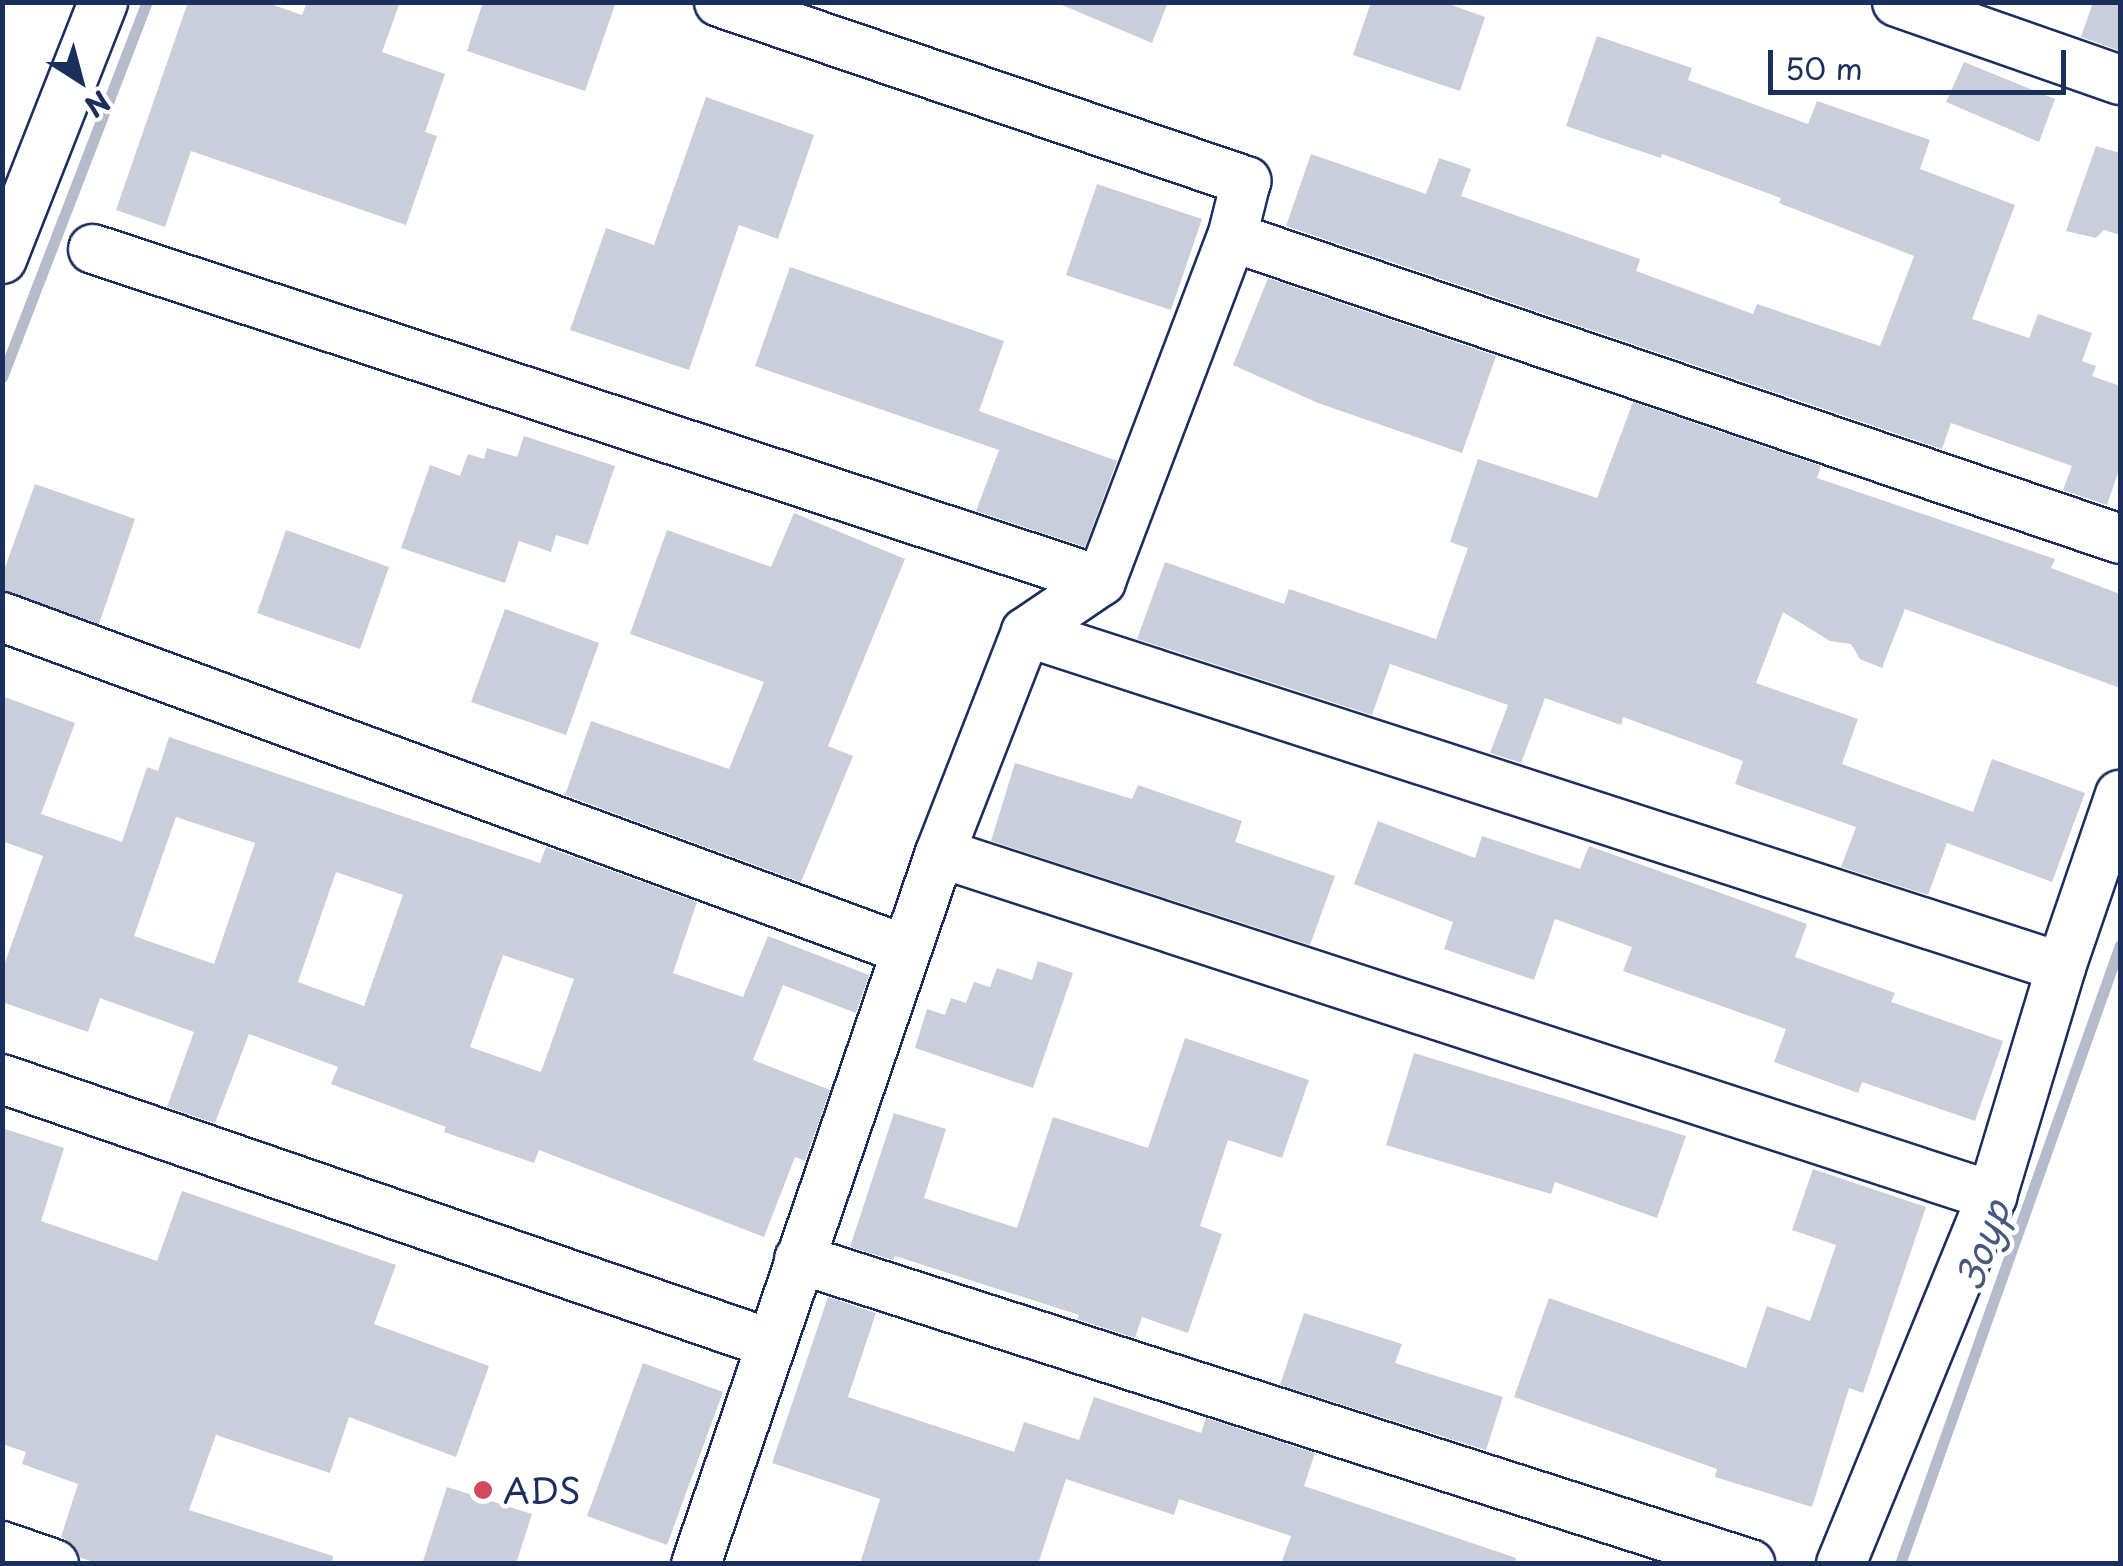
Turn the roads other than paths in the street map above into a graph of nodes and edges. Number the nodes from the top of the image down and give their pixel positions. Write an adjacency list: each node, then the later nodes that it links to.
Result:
1 (103, 2): 7 (street)
2 (719, 2): 5 (street)
3 (1897, 2): 4 (street)
4 (2120, 80)
5 (1232, 237): 8 (street); 9 (street)
6 (93, 249): 9 (street)
7 (2, 258)
8 (2120, 539)
9 (1102, 580): 11 (street)
10 (2, 617): 14 (street)
11 (1026, 632): 13 (street); 15 (street)
12 (2120, 795): 15 (street)
13 (940, 853): 14 (street); 17 (street)
14 (906, 950): 18 (street)
15 (2061, 967): 17 (street)
16 (2, 1079): 19 (street)
17 (1992, 1196): 24 (street)
18 (799, 1259): 19 (street); 23 (street)
19 (771, 1344): 22 (street)
20 (2, 1546): 21 (street)
21 (54, 1564)
22 (696, 1564)
23 (1750, 1564)
24 (1841, 1564)

